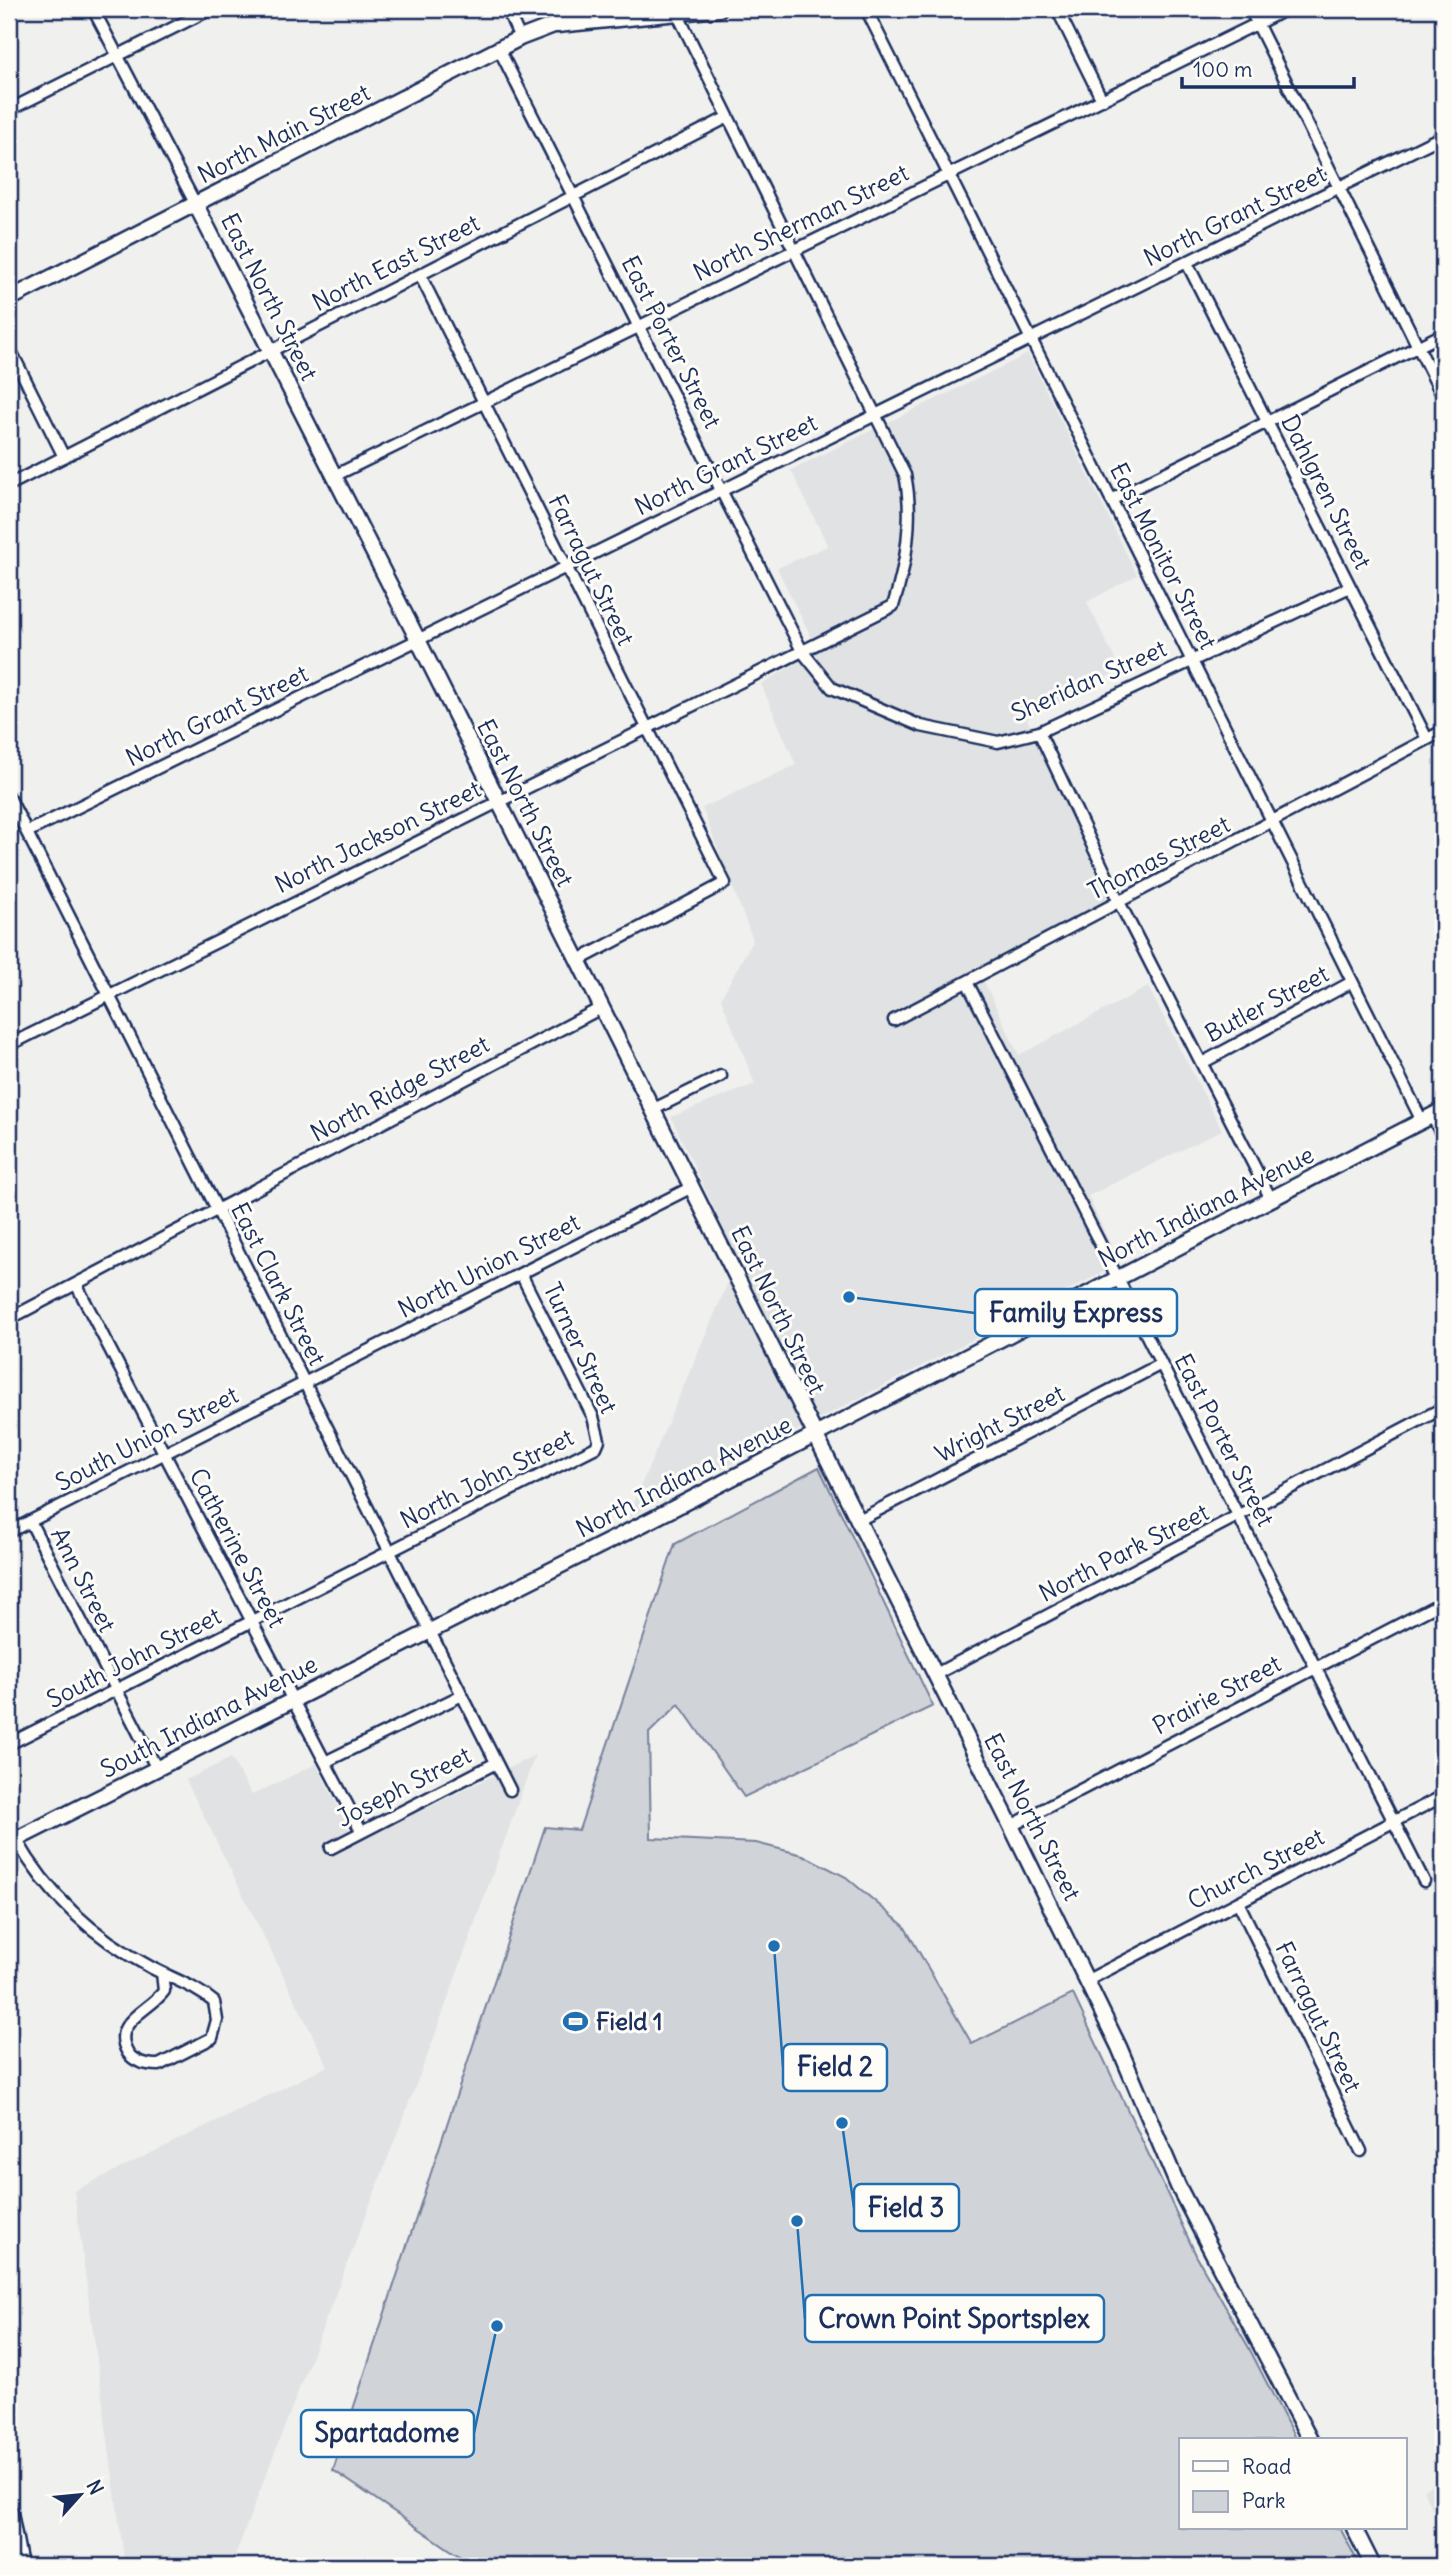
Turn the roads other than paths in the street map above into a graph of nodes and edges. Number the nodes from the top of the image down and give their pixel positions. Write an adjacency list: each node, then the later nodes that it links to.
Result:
1 (93, 9): 15 (street)
2 (211, 9): 15 (street)
3 (507, 9): 13 (street)
4 (578, 9): 12 (street, North Main Street)
5 (719, 9): 10 (street)
6 (866, 9): 20 (street, East Monitor Street)
7 (1057, 9): 16 (street)
8 (1250, 9): 11 (street)
9 (1287, 9): 11 (street, North Sherman Street)
10 (676, 10): 12 (street); 18 (street)
11 (1257, 23): 16 (street, North Sherman Street); 21 (street)
12 (554, 25): 13 (street, North Main Street)
13 (520, 38): 14 (street, North Main Street)
14 (499, 49): 22 (street, East Porter Street); 23 (street, North Main Street)
15 (116, 55): 17 (street); 23 (street)
16 (1102, 100): 20 (street, North Sherman Street)
17 (9, 110)
18 (728, 117): 22 (street, North East Street); 24 (street)
19 (1443, 136): 21 (street, North Grant Street)
20 (949, 174): 24 (street, North Sherman Street); 30 (street, East Monitor Street)
21 (1338, 188): 25 (street, North Grant Street); 31 (street)
22 (574, 196): 26 (street, North East Street); 28 (street, East Porter Street)
23 (196, 205): 27 (street, North Main Street); 33 (street, East North Street)
24 (794, 250): 28 (street, North Sherman Street); 36 (street)
25 (1186, 263): 30 (street, North Grant Street); 37 (street, Dahlgren Street)
26 (421, 275): 33 (street, North East Street); 35 (street, Farragut Street)
27 (9, 299)
28 (639, 326): 35 (street, North Sherman Street); 41 (street, East Porter Street)
29 (1443, 334): 31 (street)
30 (1031, 339): 36 (street, North Grant Street); 42 (street, East Monitor Street)
31 (1417, 346): 34 (street); 37 (street)
32 (9, 347): 38 (street)
33 (271, 351): 38 (street, North East Street); 39 (street, East North Street)
34 (1443, 397)
35 (485, 401): 39 (street, North Sherman Street); 43 (street, Farragut Street)
36 (875, 415): 41 (street, North Grant Street); 46 (street, North Jackson Street)
37 (1267, 423): 42 (street); 44 (street, Dahlgren Street)
38 (64, 457): 40 (street, North East Street)
39 (334, 475): 45 (street, East North Street)
40 (9, 485)
41 (722, 491): 43 (street, North Grant Street); 46 (street, East Porter Street)
42 (1111, 500): 47 (street, East Monitor Street)
43 (566, 567): 45 (street, North Grant Street); 48 (street, Farragut Street)
44 (1350, 587): 47 (street, Sheridan Street); 51 (street, Dahlgren Street)
45 (418, 640): 54 (street, East North Street); 56 (street, North Grant Street)
46 (802, 651): 48 (street, North Jackson Street); 52 (street, East Porter Street)
47 (1191, 659): 50 (street, Sheridan Street); 55 (street, East Monitor Street)
48 (646, 729): 54 (street, North Jackson Street); 58 (street, Farragut Street)
49 (1443, 731): 51 (street, Thomas Street)
50 (1039, 732): 52 (street, Sheridan Street); 57 (street)
51 (1427, 739): 55 (street, Thomas Street)
52 (998, 742)
53 (9, 797): 56 (street, East Clark Street)
54 (498, 801): 58 (street, East North Street); 61 (street, North Jackson Street)
55 (1273, 823): 57 (street, Thomas Street); 60 (street, East Monitor Street)
56 (27, 832): 61 (street, East Clark Street)
57 (1119, 902): 59 (street, Thomas Street); 65 (street)
58 (579, 960): 62 (street, East North Street)
59 (967, 982): 63 (street, Thomas Street); 74 (street, East Porter Street)
60 (1352, 982): 65 (street, Butler Street); 68 (street, East Monitor Street)
61 (108, 995): 64 (street, North Jackson Street); 72 (street, East Clark Street)
62 (603, 1007): 67 (street, East North Street); 72 (street, North Ridge Street)
63 (894, 1020)
64 (9, 1045)
65 (1202, 1063): 71 (street)
66 (721, 1076): 67 (street)
67 (654, 1110): 70 (street, East North Street)
68 (1432, 1116): 69 (street, East Monitor Street); 71 (street, North Indiana Avenue)
69 (1443, 1137)
70 (692, 1187): 73 (street, North Union Street); 80 (street, East North Street)
71 (1271, 1199): 74 (street, North Indiana Avenue)
72 (217, 1209): 75 (street, North Ridge Street); 78 (street, East Clark Street)
73 (522, 1274): 78 (street, North Union Street); 81 (street, Turner Street)
74 (1117, 1279): 77 (street, East Porter Street); 80 (street, North Indiana Avenue)
75 (76, 1284): 76 (street, North Ridge Street); 82 (street, Catherine Street)
76 (9, 1319)
77 (1161, 1364): 83 (street, East Porter Street); 85 (street, Wright Street)
78 (304, 1382): 82 (street, South Union Street); 87 (street, East Clark Street)
79 (1443, 1408): 83 (street, North Park Street)
80 (814, 1435): 85 (street, East North Street); 90 (street, North Indiana Avenue)
81 (599, 1440): 87 (street, North John Street)
82 (164, 1453): 84 (street, South Union Street); 89 (street, Catherine Street)
83 (1239, 1517): 91 (street, East Porter Street); 92 (street, North Park Street)
84 (30, 1521): 86 (street, South Union Street); 93 (street, Ann Street)
85 (857, 1521): 92 (street, East North Street)
86 (9, 1532)
87 (390, 1552): 89 (street, South John Street); 90 (street, East Clark Street)
88 (1443, 1602): 91 (street, Prairie Street)
89 (252, 1622): 93 (street, South John Street); 95 (street, Catherine Street)
90 (430, 1632): 94 (street, East Clark Street); 95 (street, South Indiana Avenue)
91 (1317, 1667): 102 (street, East Porter Street); 103 (street, Prairie Street)
92 (934, 1675): 103 (street, East North Street)
93 (116, 1691): 96 (street, South John Street); 99 (street, Ann Street)
94 (462, 1695): 97 (street); 98 (street, East Clark Street)
95 (293, 1700): 97 (street, Catherine Street); 99 (street, South Indiana Avenue)
96 (9, 1744)
97 (325, 1762): 104 (street, Catherine Street)
98 (496, 1763): 100 (street, East Clark Street); 104 (street, Joseph Street)
99 (157, 1769): 105 (street, South Indiana Avenue)
100 (509, 1790)
101 (1443, 1796): 102 (street, Church Street)
102 (1393, 1822): 107 (street, East Porter Street); 108 (street, Church Street)
103 (1011, 1826): 110 (street, East North Street)
104 (362, 1831): 106 (street, Joseph Street)
105 (13, 1841): 109 (street)
106 (331, 1848)
107 (1424, 1881)
108 (1238, 1902): 110 (street, Church Street); 111 (street, Farragut Street)
109 (162, 1973): 109 (street)
110 (1088, 1980): 112 (street, East North Street)
111 (1362, 2151)
112 (1309, 2438)
113 (9, 2513): 115 (main road)
114 (1355, 2530): 116 (street)
115 (19, 2566)
116 (1373, 2566)

